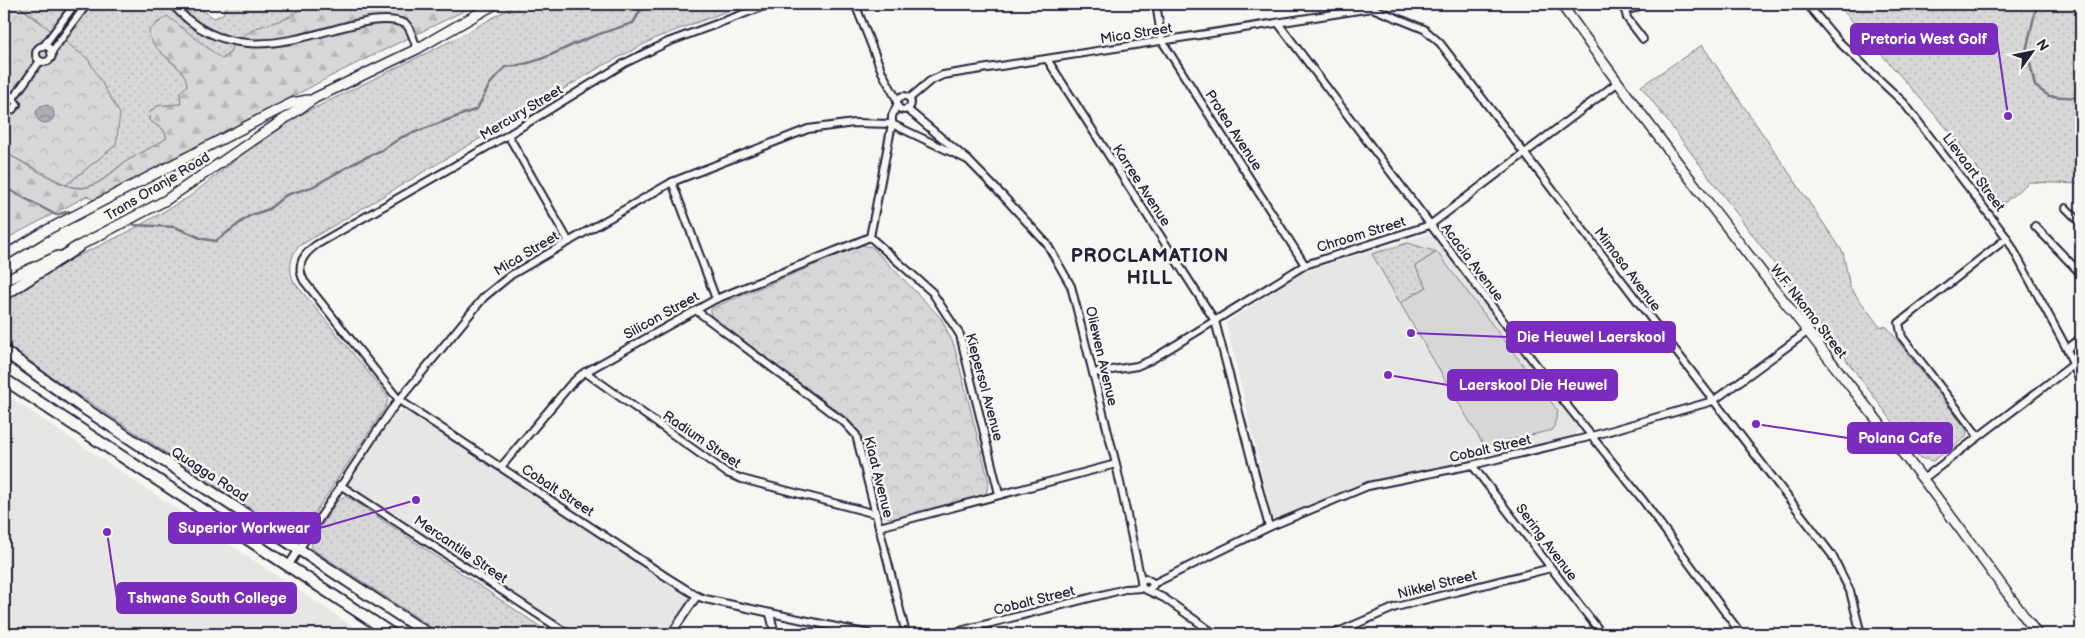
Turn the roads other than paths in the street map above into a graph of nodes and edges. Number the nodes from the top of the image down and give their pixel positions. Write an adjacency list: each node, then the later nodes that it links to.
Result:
1 (75, 4): 19 (street)
2 (87, 4): 21 (street)
3 (172, 4): 16 (street)
4 (495, 4): 20 (main road, Trans Oranje Road)
5 (770, 4): 31 (street, Mercury Street)
6 (855, 4): 28 (street, Oliewen Avenue)
7 (1156, 4): 18 (street, Protea Avenue)
8 (1561, 4): 24 (main road, W.F. Nkomo Street)
9 (1618, 4): 13 (street)
10 (1807, 4): 40 (street, Lievaart Street)
11 (1373, 6): 15 (street, Mica Street); 32 (street, Mimosa Avenue)
12 (1638, 6): 13 (street)
13 (1625, 10): 17 (street)
14 (390, 13): 20 (street)
15 (1278, 23): 18 (street, Mica Street); 37 (street, Acacia Avenue)
16 (261, 35)
17 (1643, 39)
18 (1162, 41): 22 (street, Mica Street); 44 (street, Protea Avenue)
19 (42, 47): 21 (street); 23 (street)
20 (417, 49): 27 (main road, Trans Oranje Road)
21 (51, 53): 23 (street)
22 (1047, 60): 28 (street, Mica Street); 51 (street, Karree Avenue)
23 (40, 61): 25 (street)
24 (1617, 83): 32 (street, Chroom Street); 52 (main road, W.F. Nkomo Street)
25 (14, 97): 26 (street); 29 (street)
26 (4, 98)
27 (315, 98): 42 (main road, Trans Oranje Road); 43 (main road, Trans Oranje Road)
28 (904, 103): 30 (street); 33 (street, Oliewen Avenue)
29 (4, 109)
30 (892, 124): 33 (street, Oliewen Avenue); 34 (street, Mica Street); 39 (street)
31 (508, 135): 41 (street); 45 (street, Mercury Street)
32 (1524, 153): 37 (street, Chroom Street); 63 (street, Mimosa Avenue)
33 (968, 160): 59 (street, Oliewen Avenue)
34 (672, 182): 41 (street, Mica Street); 49 (street)
35 (2066, 208): 36 (street)
36 (2081, 223)
37 (1430, 225): 44 (street, Chroom Street); 64 (street, Acacia Avenue)
38 (2035, 226): 46 (street)
39 (870, 237): 49 (street, Silicon Street); 71 (street, Kiepersol Avenue)
40 (2007, 238): 54 (street, Lievaart Street); 65 (street)
41 (569, 242): 62 (street, Mica Street)
42 (78, 247): 47 (main road, Trans Oranje Road); 48 (main road)
43 (4, 256)
44 (1305, 265): 51 (street, Chroom Street)
45 (300, 266): 62 (street, Cobalt Street)
46 (2081, 274)
47 (4, 281)
48 (4, 295)
49 (716, 299): 50 (street, Silicon Street)
50 (697, 311): 58 (street, Silicon Street); 72 (street, Kiaat Avenue)
51 (1215, 321): 59 (street, Chroom Street); 73 (street, Karree Avenue)
52 (1807, 332): 63 (street, Cobalt Street); 69 (main road, W.F. Nkomo Street)
53 (2081, 338): 54 (street)
54 (2067, 349): 57 (street, Lievaart Street)
55 (4, 351): 75 (main road, Quagga Road)
56 (2081, 353): 57 (street)
57 (2073, 363): 61 (street, Lievaart Street); 65 (street)
58 (585, 372): 68 (street, Silicon Street); 72 (street, Radium Street)
59 (1093, 373): 66 (street, Oliewen Avenue)
60 (4, 379): 76 (main road)
61 (2081, 383)
62 (400, 400): 68 (street, Cobalt Street); 70 (street, Mica Street)
63 (1713, 401): 64 (street, Cobalt Street); 93 (street, Mimosa Avenue)
64 (1592, 436): 67 (street, Cobalt Street); 92 (street, Acacia Avenue)
65 (1978, 436): 69 (street)
66 (1116, 464): 71 (street); 78 (street, Oliewen Avenue)
67 (1472, 465): 73 (street, Cobalt Street); 77 (street, Sering Avenue)
68 (501, 467): 79 (street, Cobalt Street)
69 (1923, 479): 94 (main road, W.F. Nkomo Street)
70 (340, 486): 75 (street, Mica Street); 83 (street, Mercantile Street)
71 (999, 494): 74 (street)
72 (876, 514): 74 (street, Kiaat Avenue)
73 (1269, 527): 78 (street, Cobalt Street)
74 (879, 528): 87 (street, Kiaat Avenue)
75 (300, 550): 76 (street, Mica Street); 82 (main road, Quagga Road)
76 (288, 566): 81 (main road)
77 (1551, 568): 90 (street, Nikkel Street); 91 (street, Sering Avenue)
78 (1147, 583): 88 (street, Cobalt Street); 89 (street)
79 (696, 596): 80 (street, Cobalt Street); 84 (street)
80 (770, 614): 85 (street); 86 (street, Cobalt Street)
81 (392, 634)
82 (428, 634)
83 (568, 634)
84 (671, 634)
85 (775, 634)
86 (869, 634)
87 (906, 634)
88 (948, 634)
89 (1215, 634)
90 (1333, 634)
91 (1602, 634)
92 (1741, 634)
93 (1861, 634)
94 (2037, 634)

